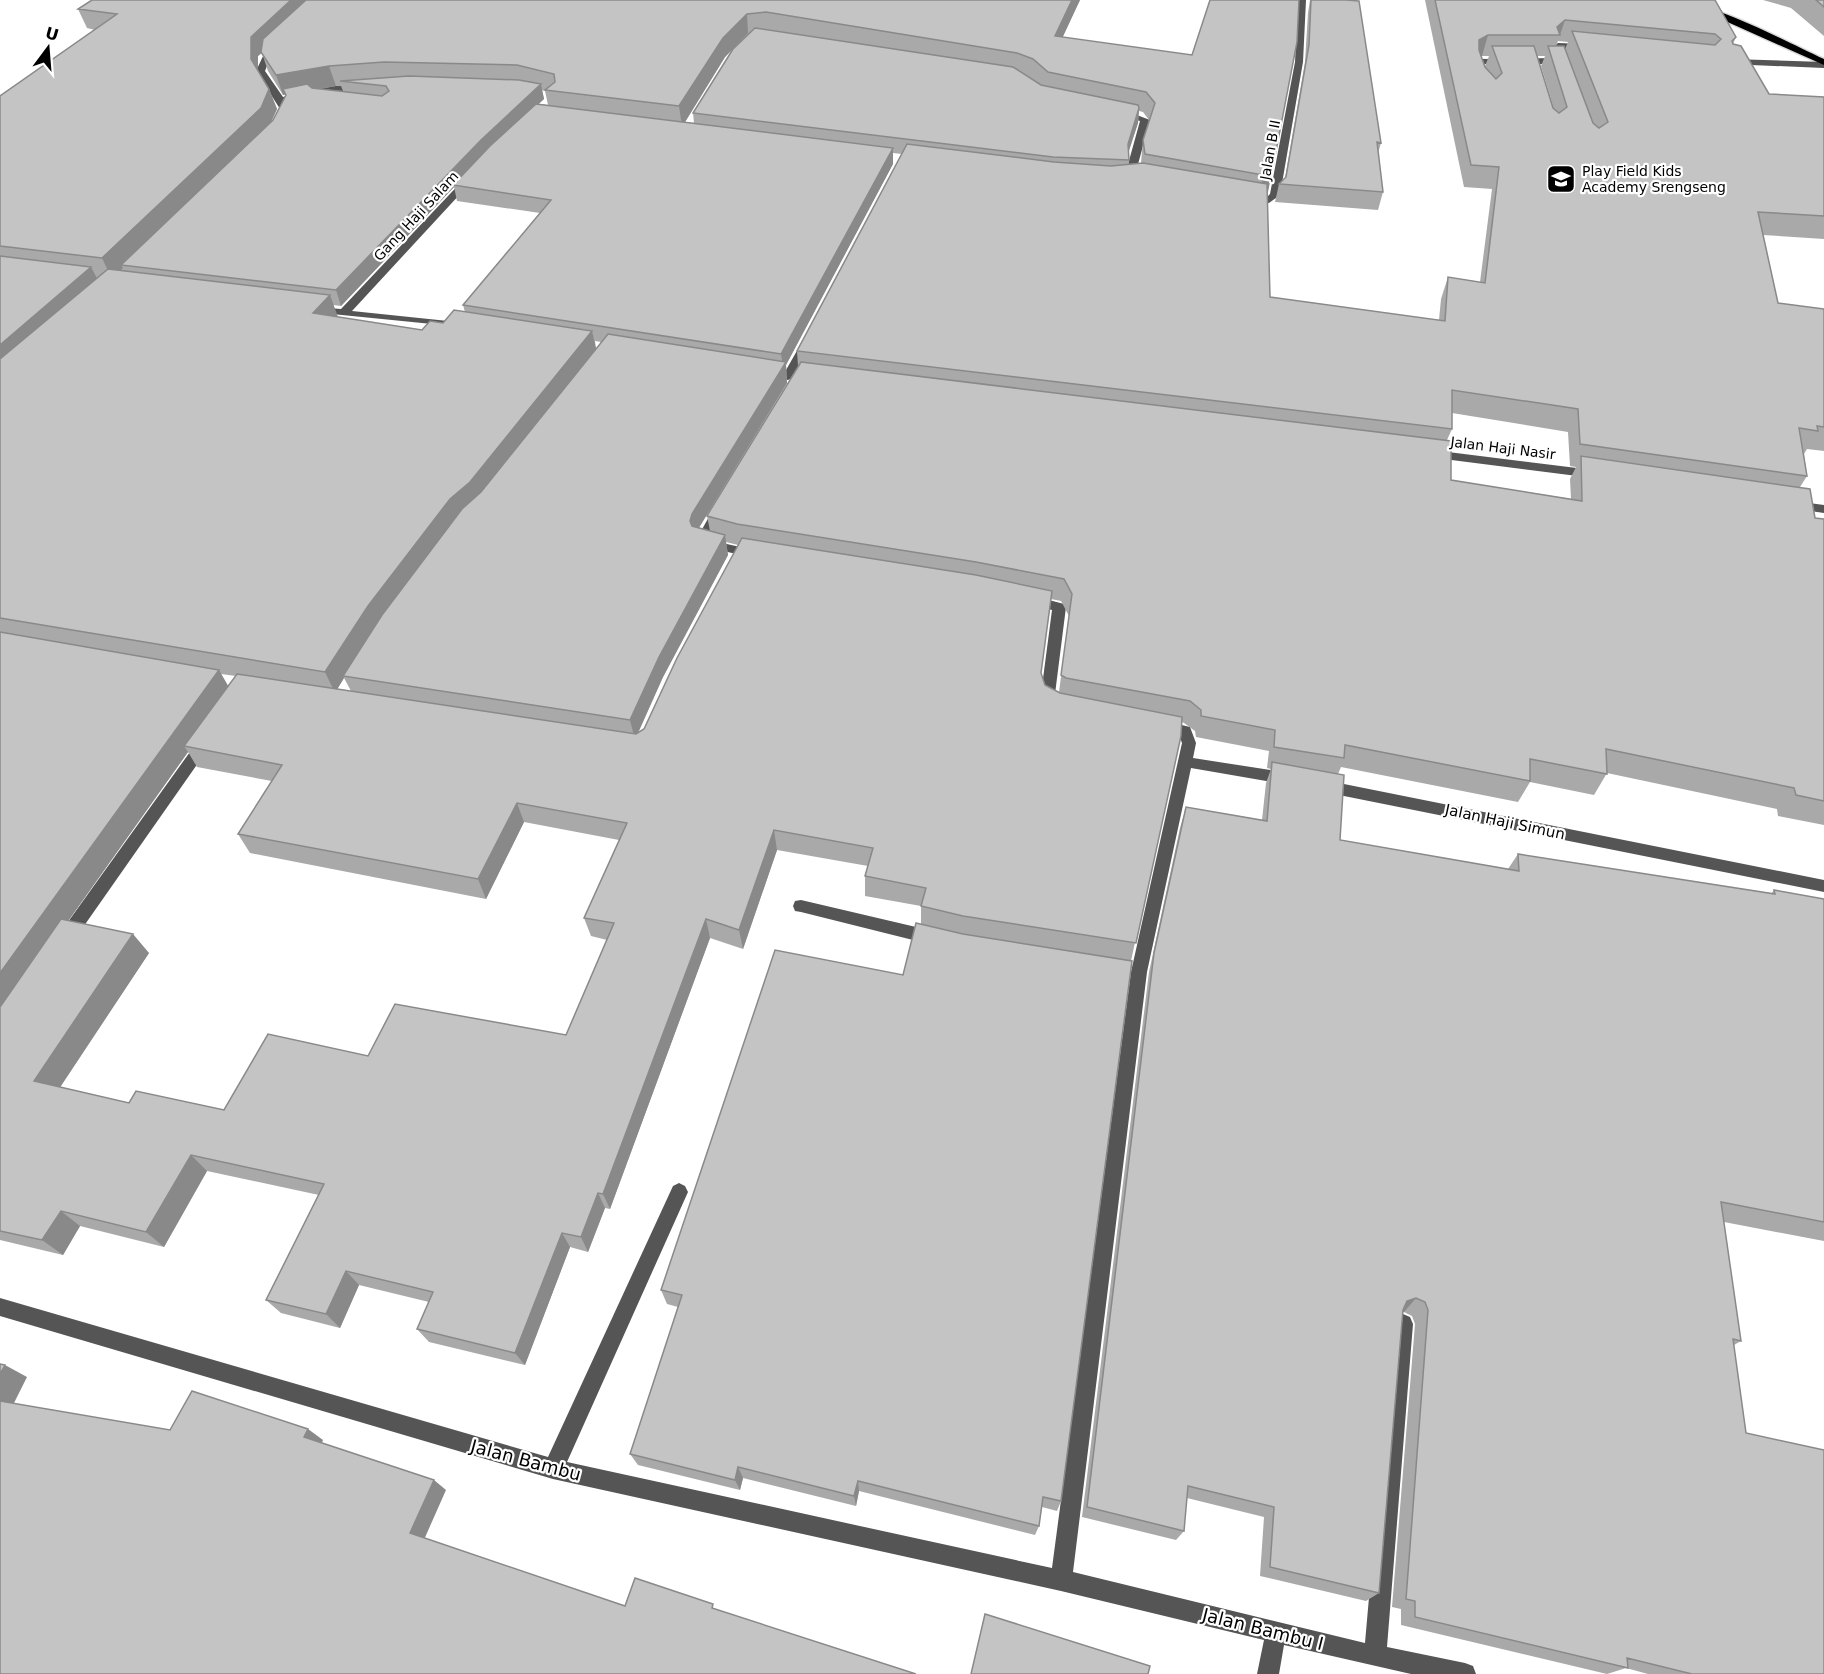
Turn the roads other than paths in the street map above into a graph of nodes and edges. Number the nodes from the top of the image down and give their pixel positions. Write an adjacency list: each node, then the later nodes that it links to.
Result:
1 (1302, 0): 19 (street, Jalan B II)
2 (1668, 0): 8 (main road)
3 (288, 35): 13 (street)
4 (1600, 49): 6 (street)
5 (1533, 61): 6 (street); 10 (street); 12 (street)
6 (1562, 61): 9 (street)
7 (1729, 62): 8 (street)
8 (1824, 63)
9 (1565, 71)
10 (1536, 72)
11 (370, 86): 13 (street)
12 (1485, 86)
13 (281, 100): 14 (street); 16 (street)
14 (341, 100)
15 (1112, 110): 18 (street)
16 (279, 120)
17 (474, 174): 21 (street, Gang Haji Salam)
18 (1119, 181)
19 (1236, 197)
20 (298, 307): 21 (street)
21 (344, 313): 22 (street)
22 (464, 327)
23 (813, 331): 24 (street)
24 (789, 380)
25 (1415, 452): 26 (street, Jalan Haji Nasir)
26 (1608, 476)
27 (726, 496): 30 (street)
28 (1778, 502): 29 (street)
29 (1824, 509)
30 (773, 557)
31 (1015, 597): 32 (street)
32 (1068, 708)
33 (1146, 722): 35 (street)
34 (212, 733): 39 (street)
35 (1185, 762): 36 (street, Jalan Haji Simun); 44 (street)
36 (1824, 886)
37 (801, 906): 38 (street)
38 (953, 942)
39 (58, 949)
40 (679, 1192): 43 (street)
41 (0, 1306): 43 (street, Jalan Bambu)
42 (1403, 1324): 46 (street)
43 (553, 1469): 44 (street, Jalan Bambu)
44 (1061, 1580): 45 (street, Jalan Bambu I)
45 (1276, 1631): 46 (street, Jalan Bambu I); 47 (street)
46 (1375, 1656): 48 (street, Jalan Bambu I)
47 (1268, 1674)
48 (1465, 1674)

